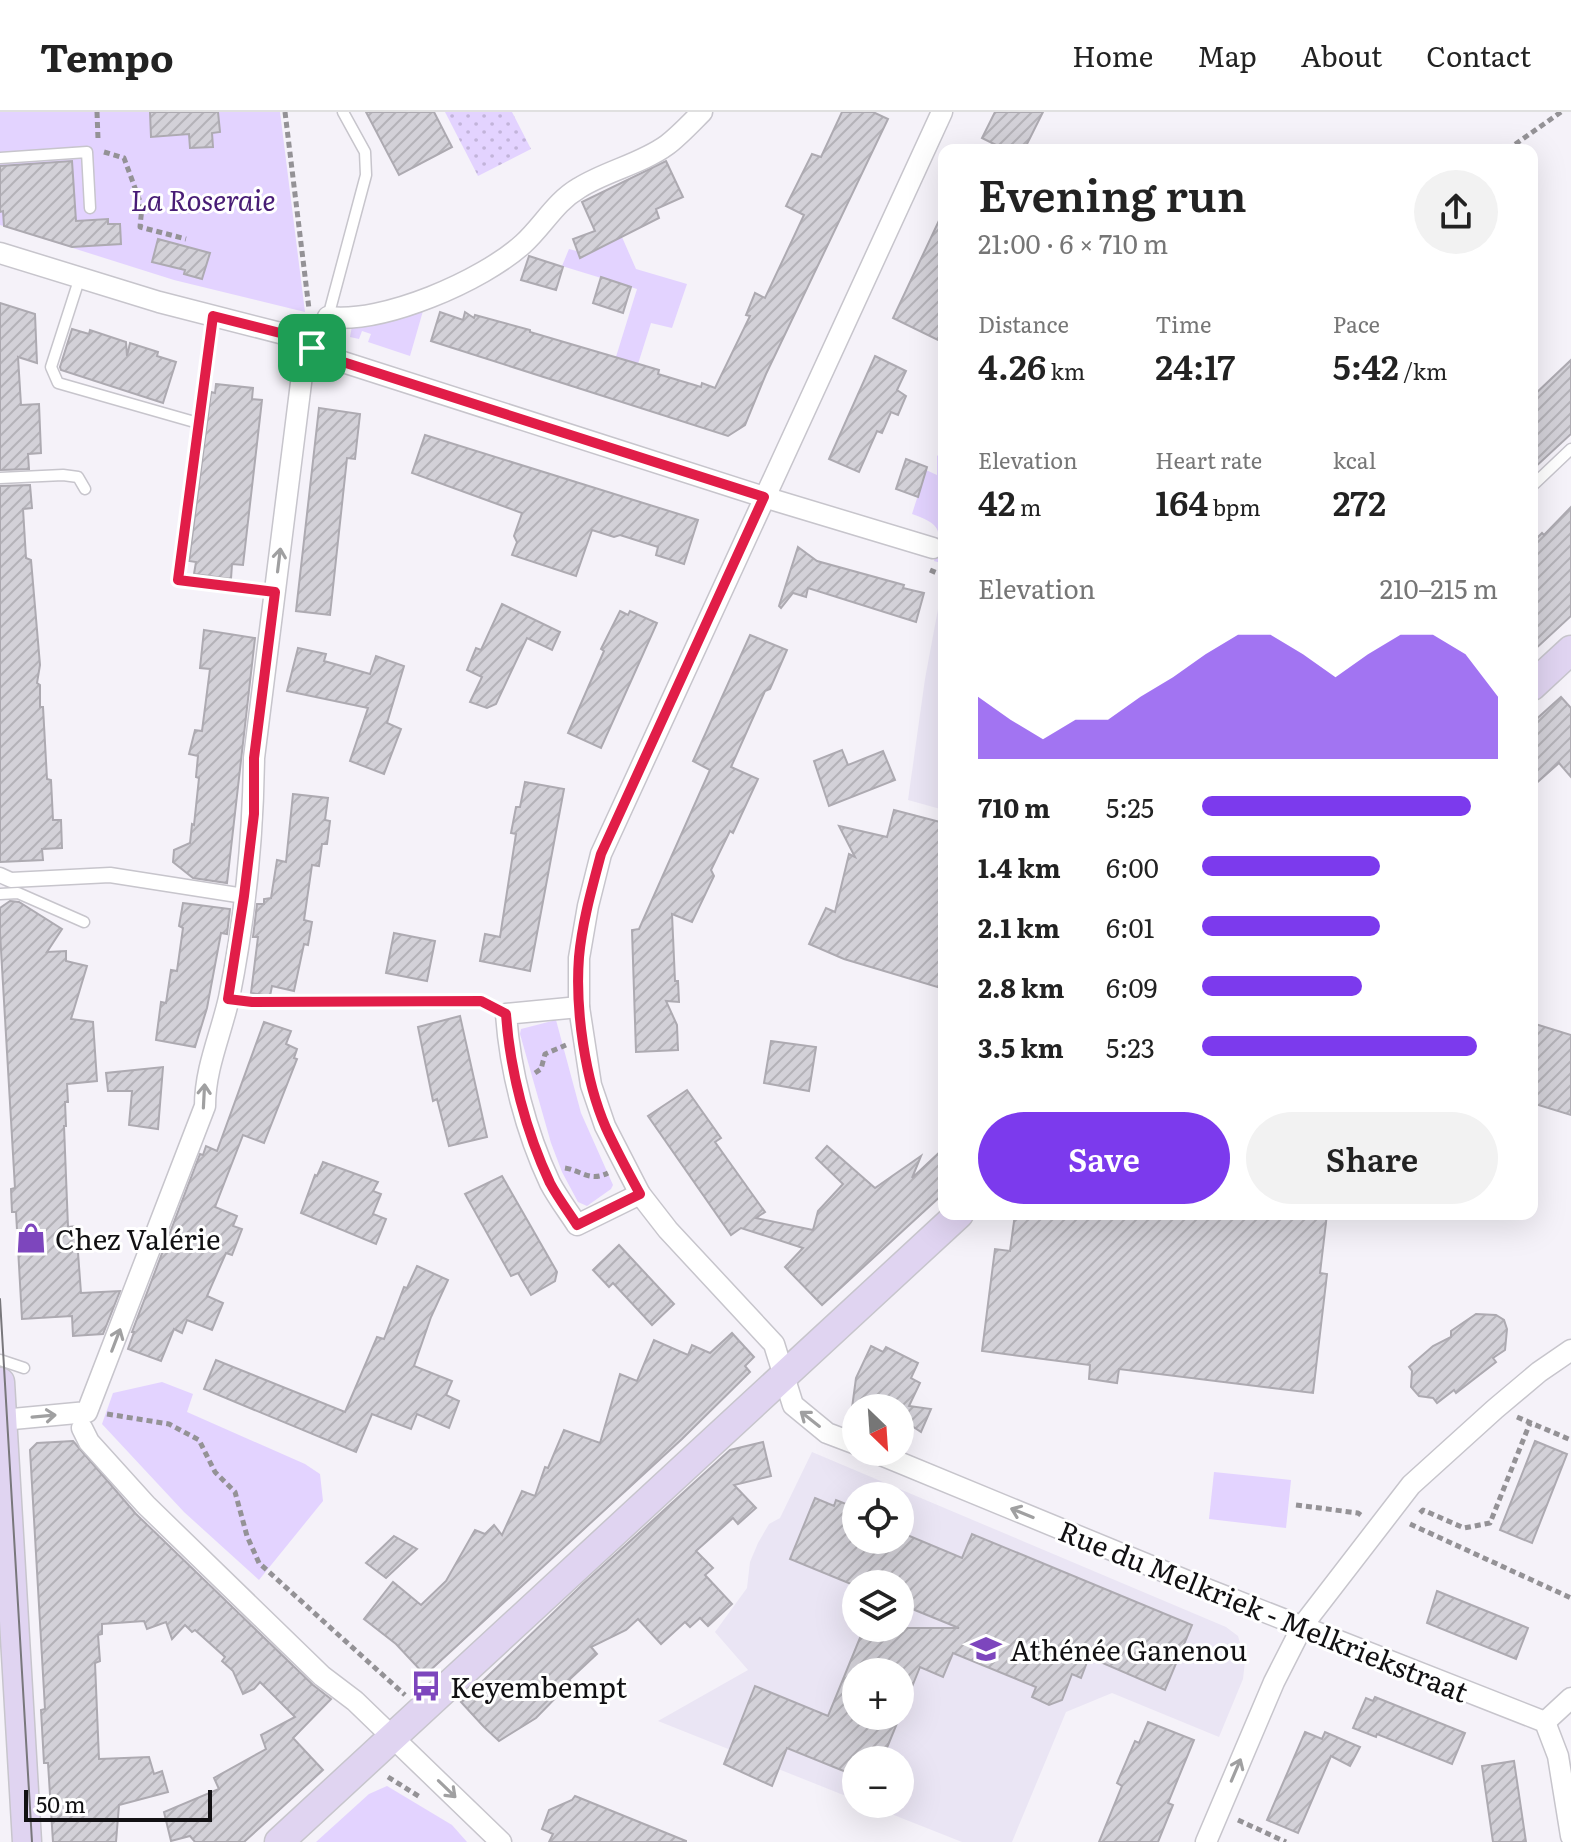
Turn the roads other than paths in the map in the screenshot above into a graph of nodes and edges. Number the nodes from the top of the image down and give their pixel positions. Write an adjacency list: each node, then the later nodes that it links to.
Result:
1 (343, 112): 9 (lane)
2 (702, 112): 9 (street)
3 (942, 112): 16 (street)
4 (0, 158): 5 (lane)
5 (90, 208)
6 (0, 253): 7 (street)
7 (80, 277): 8 (street); 11 (lane)
8 (213, 316): 10 (street); 11 (lane)
9 (328, 317): 10 (street)
10 (312, 348): 16 (street); 23 (street, one-way to 10)
11 (198, 423): 18 (lane)
12 (1571, 449): 14 (lane)
13 (0, 478): 15 (lane)
14 (1538, 480)
15 (85, 489)
16 (764, 497): 17 (street); 25 (street)
17 (933, 548)
18 (178, 580)
19 (1571, 650): 20 (main road)
20 (1538, 680)
21 (0, 875): 23 (street)
22 (0, 894): 24 (lane)
23 (244, 896): 33 (street, one-way to 23)
24 (84, 922)
25 (579, 1007): 26 (street); 26 (street)
26 (640, 1194): 31 (street)
27 (953, 1220): 31 (main road)
28 (1571, 1350): 36 (street)
29 (0, 1360): 30 (lane)
30 (12, 1375): 32 (main road)
31 (784, 1376): 34 (street, one-way to 31); 39 (main road)
32 (2, 1420): 33 (street, one-way to 33); 41 (main road)
33 (84, 1420): 39 (street)
34 (842, 1439)
35 (908, 1466): 36 (street, Rue du Melkriek - Melkriekstraat, one-way to 35)
36 (1303, 1625): 38 (street, Rue du Melkriek - Melkriekstraat); 44 (street, one-way to 36)
37 (1571, 1698): 38 (street)
38 (1545, 1722): 40 (street)
39 (393, 1737): 42 (main road); 43 (street, one-way to 43)
40 (1571, 1836)
41 (27, 1842)
42 (279, 1842)
43 (501, 1842)
44 (1206, 1842)

